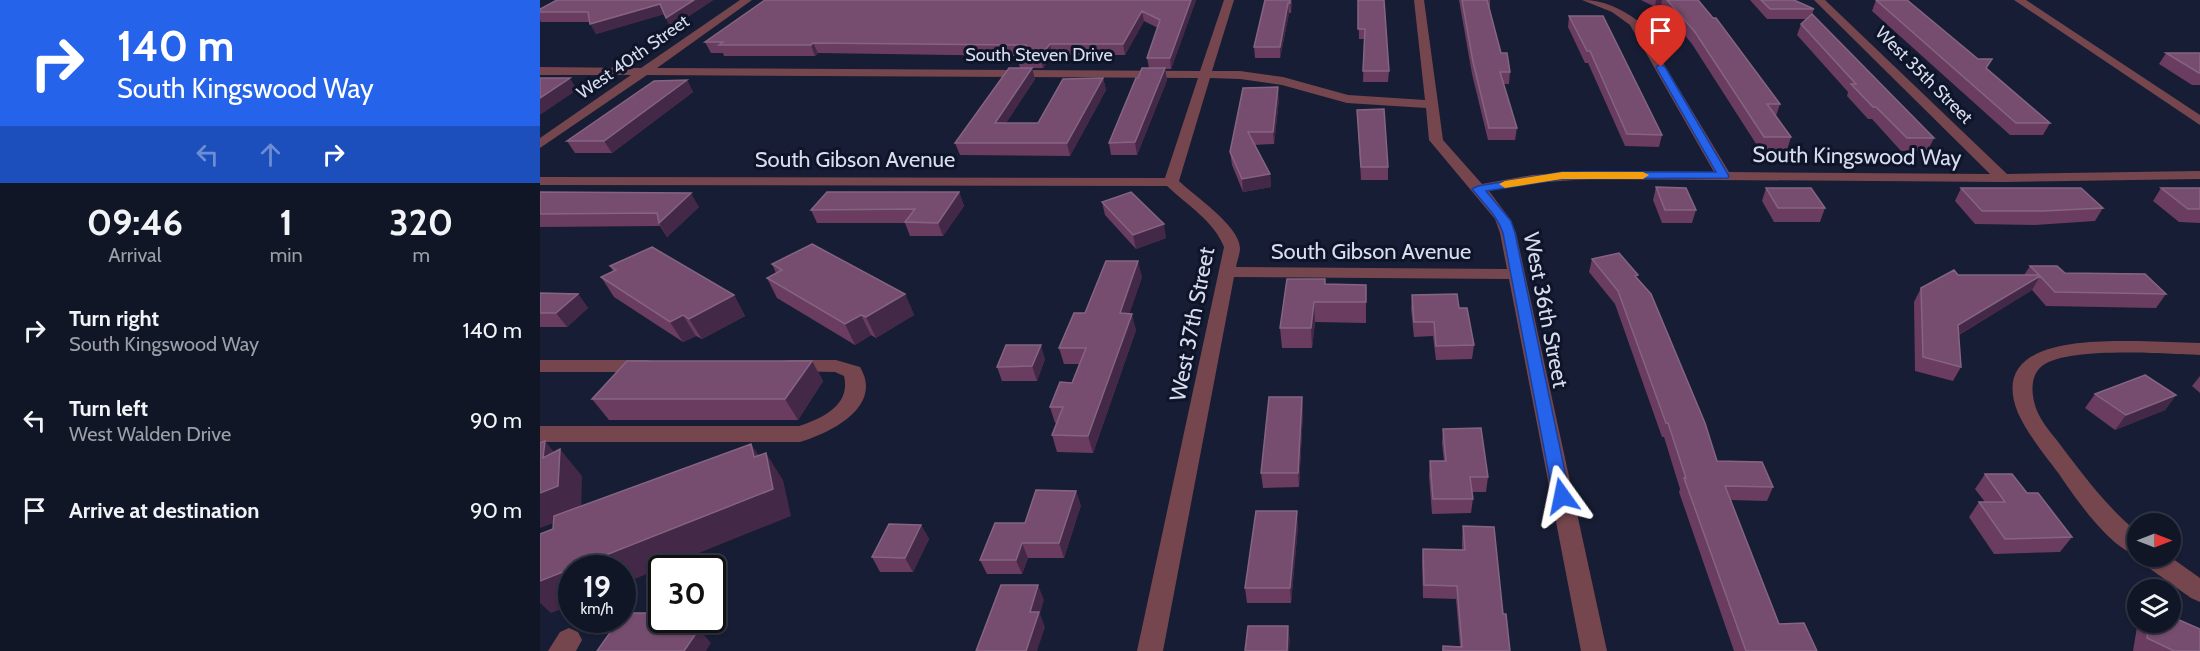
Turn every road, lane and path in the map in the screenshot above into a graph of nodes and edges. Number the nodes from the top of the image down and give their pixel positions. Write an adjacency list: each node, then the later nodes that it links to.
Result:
1 (747, 0): 8 (street, West 40th Street)
2 (1229, 0): 9 (street)
3 (1419, 0): 10 (street, West 36th Street)
4 (1587, 0): 14 (street)
5 (1819, 0): 15 (street, West 35th Street)
6 (2019, 0): 11 (street)
7 (540, 71): 8 (street, South Steven Drive)
8 (644, 71): 9 (street, South Steven Drive); 12 (street, West 40th Street)
9 (1206, 74): 10 (street, South Steven Drive); 17 (street)
10 (1431, 104): 18 (street, West 36th Street)
11 (2199, 120)
12 (540, 144)
13 (2200, 175): 15 (street, South Kingswood Way)
14 (1724, 176): 15 (street, South Kingswood Way); 18 (street, South Kingswood Way)
15 (2003, 178)
16 (540, 181): 17 (street, South Gibson Avenue)
17 (1171, 182): 19 (street, West 37th Street)
18 (1478, 189): 20 (street, West 36th Street)
19 (1227, 272): 20 (street, South Gibson Avenue); 29 (street, West 37th Street)
20 (1515, 274): 30 (street, West 36th Street)
21 (2200, 349): 26 (street)
22 (540, 366): 23 (street)
23 (658, 366)
24 (765, 366): 25 (street)
25 (540, 434)
26 (2127, 537)
27 (2166, 567): 28 (street)
28 (2200, 591)
29 (1150, 651)
30 (1594, 651)

